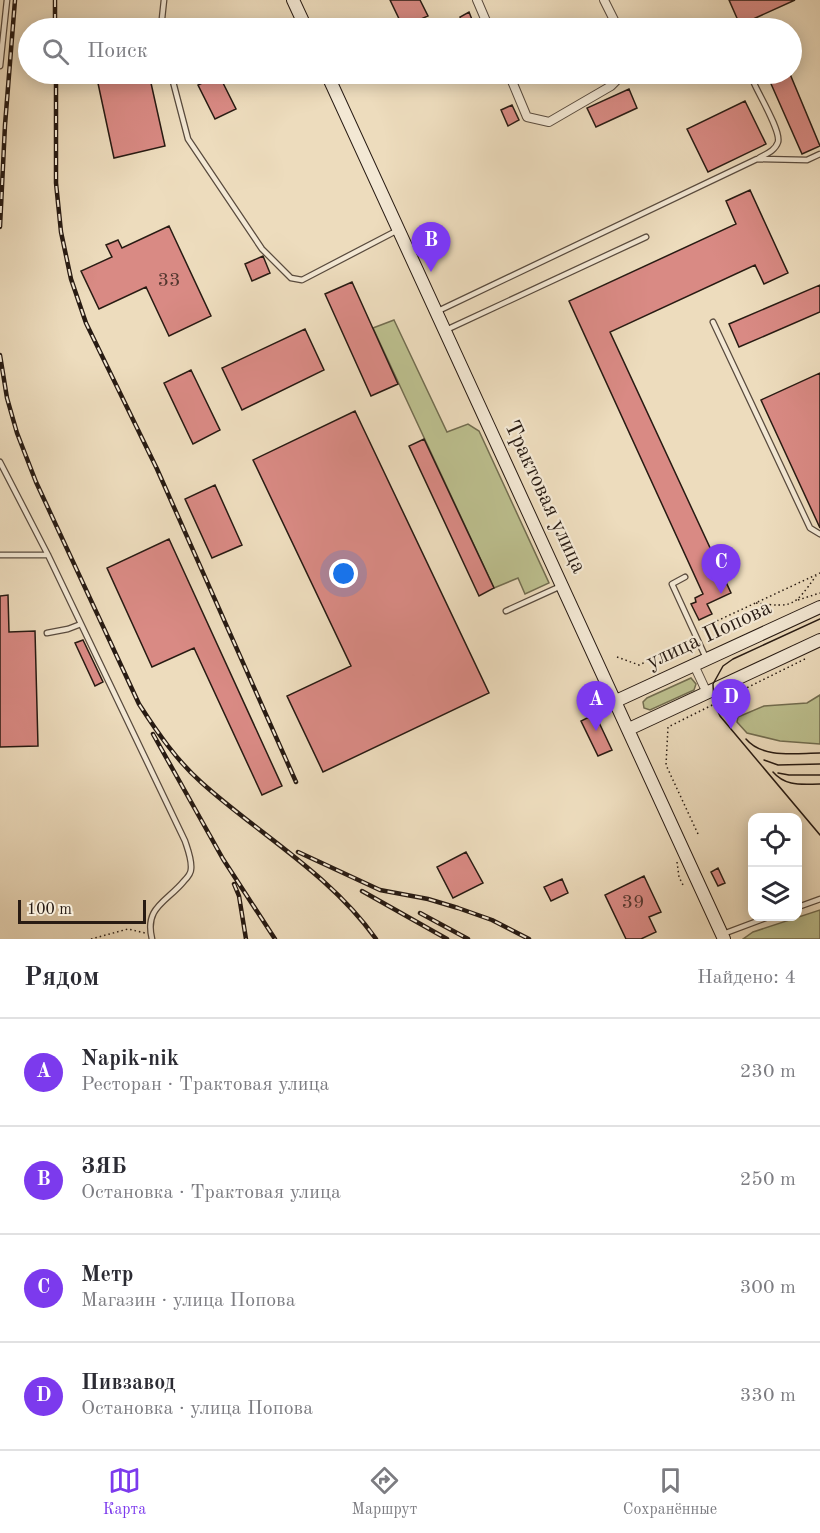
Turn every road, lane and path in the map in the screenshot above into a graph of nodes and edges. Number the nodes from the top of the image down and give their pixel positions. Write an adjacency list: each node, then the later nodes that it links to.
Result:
1 (7, 0): 10 (lane)
2 (164, 0): 6 (lane)
3 (293, 0): 7 (main road)
4 (477, 0): 8 (street)
5 (604, 0): 9 (street)
6 (162, 18)
7 (301, 18)
8 (485, 18)
9 (613, 18)
10 (0, 66)
11 (174, 84): 18 (lane)
12 (332, 84): 18 (main road, Трактовая улица)
13 (513, 84): 14 (street)
14 (613, 84)
15 (754, 84): 17 (lane)
16 (820, 154): 17 (lane)
17 (757, 159): 20 (lane)
18 (398, 230): 20 (main road, Трактовая улица)
19 (646, 237): 22 (lane)
20 (436, 312): 22 (main road, Трактовая улица)
21 (713, 322): 24 (lane)
22 (444, 331): 30 (main road, Трактовая улица)
23 (0, 462): 26 (lane)
24 (820, 534)
25 (0, 555): 26 (lane)
26 (48, 555): 36 (lane)
27 (820, 573): 28 (path)
28 (816, 575): 32 (path); 33 (path)
29 (685, 577): 38 (lane)
30 (562, 586): 35 (lane); 45 (main road, Трактовая улица)
31 (820, 592): 32 (path)
32 (798, 600): 33 (path)
33 (756, 603): 38 (path)
34 (820, 607): 42 (main road, улица Попова)
35 (506, 611)
36 (81, 624): 37 (lane); 54 (lane)
37 (47, 633)
38 (697, 639): 40 (path); 42 (lane)
39 (820, 640): 44 (main road)
40 (617, 657)
41 (810, 657): 47 (path)
42 (706, 659): 43 (main road, улица Попова)
43 (694, 665): 44 (street); 45 (main road, улица Попова)
44 (706, 693): 46 (main road)
45 (616, 701): 46 (main road, Трактовая улица)
46 (629, 729): 53 (main road, Трактовая улица)
47 (698, 834)
48 (676, 860): 49 (path)
49 (683, 885)
50 (820, 899): 51 (lane)
51 (802, 906)
52 (760, 921): 53 (lane)
53 (723, 937)
54 (152, 938): 55 (path)
55 (91, 939)

